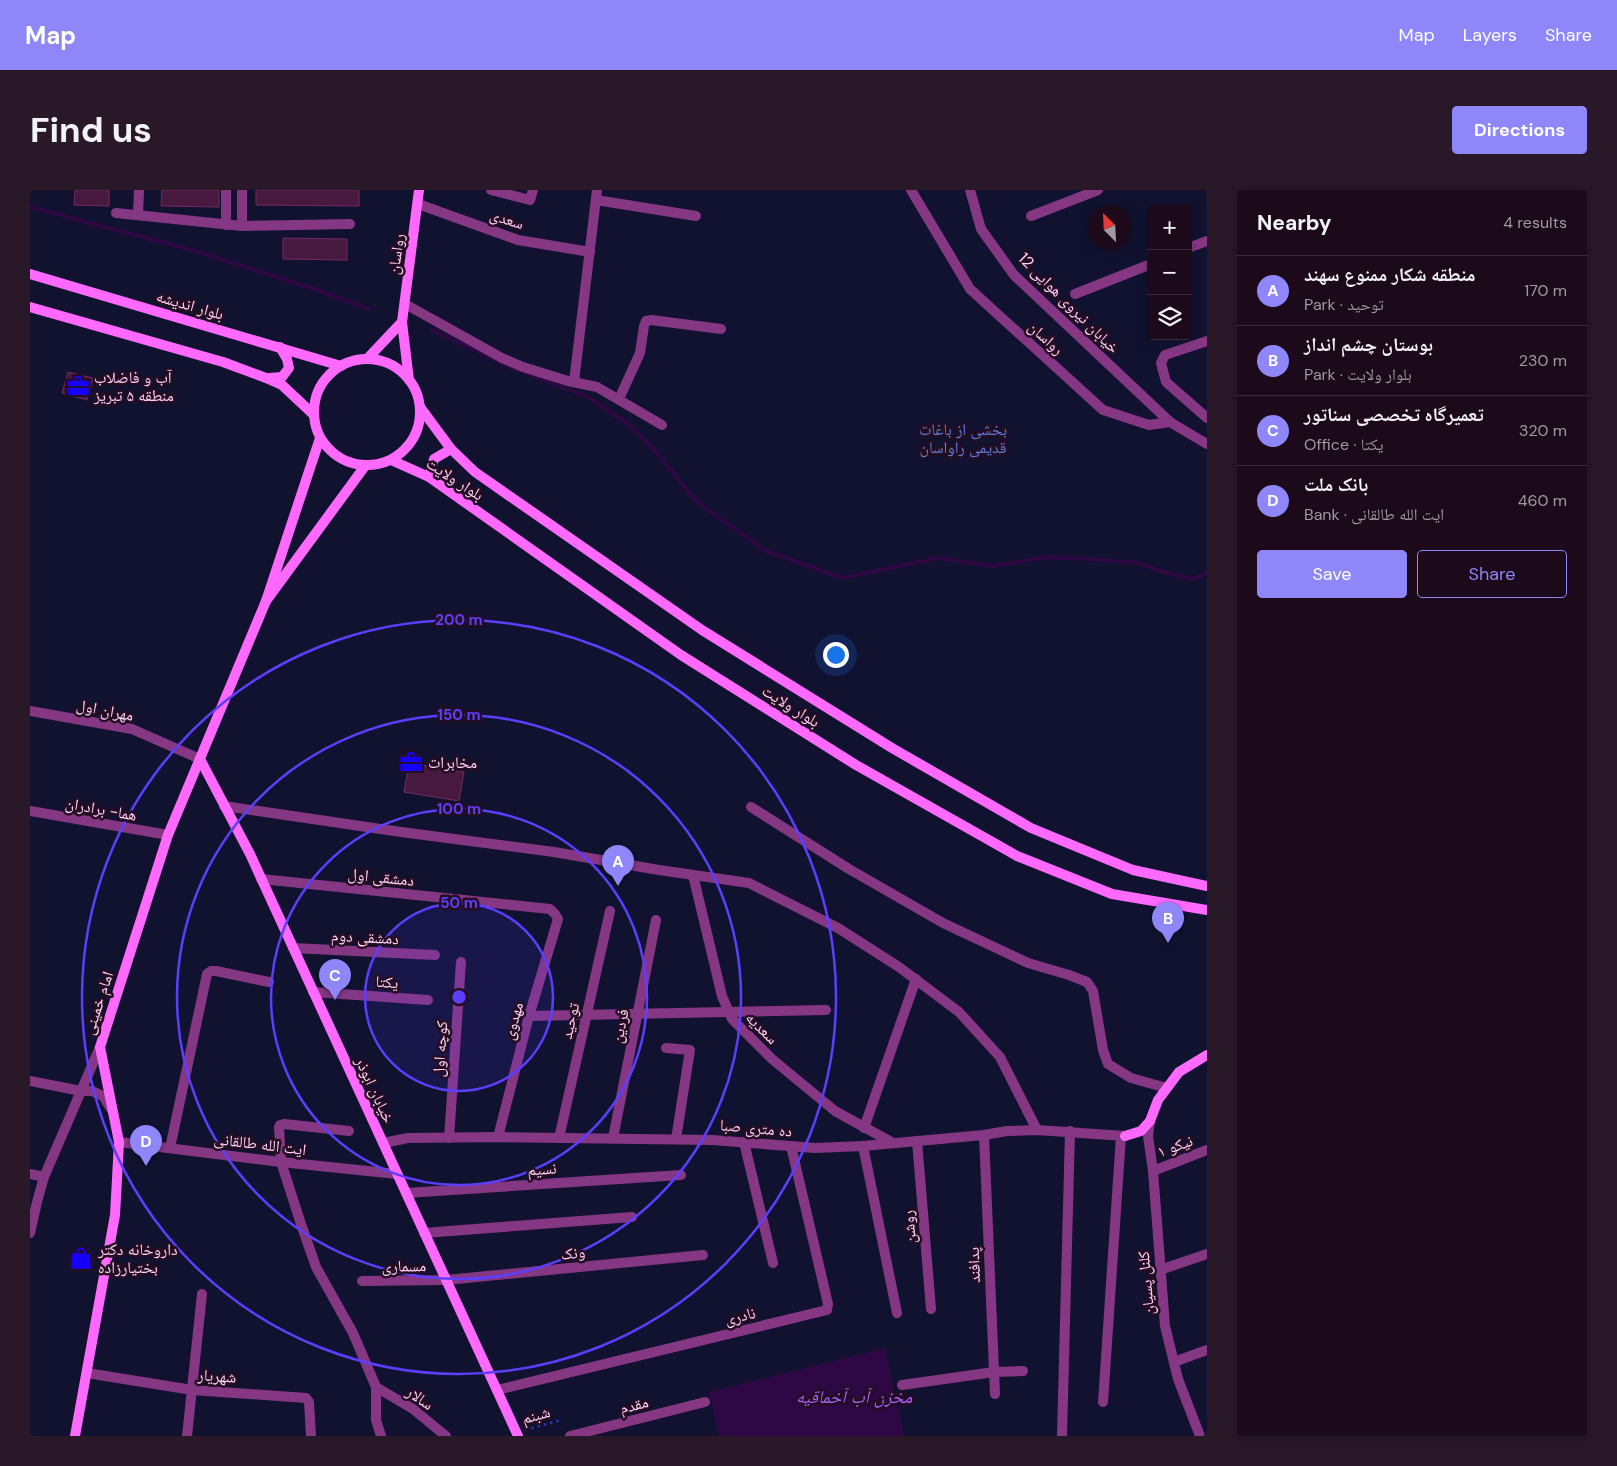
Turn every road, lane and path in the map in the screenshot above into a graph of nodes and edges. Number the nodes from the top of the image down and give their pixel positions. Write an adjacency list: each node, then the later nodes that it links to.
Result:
1 (139, 190): 13 (street)
2 (226, 190): 17 (street)
3 (242, 190): 18 (street)
4 (419, 190): 11 (main road, رواسان)
5 (491, 190): 6 (street)
6 (534, 190)
7 (911, 190): 40 (street, رواسان)
8 (970, 190): 40 (street, خیابان نیروی هوایی 12)
9 (1098, 190): 15 (street)
10 (597, 195): 14 (street); 21 (street)
11 (418, 204): 21 (street, سعدی); 25 (main road, رواسان)
12 (116, 213): 13 (street)
13 (138, 216): 17 (street)
14 (696, 216)
15 (1031, 216)
16 (350, 224): 18 (street)
17 (226, 225): 18 (street)
18 (242, 226)
19 (1207, 241): 20 (street)
20 (1192, 247)
21 (590, 252): 35 (street)
22 (1147, 266): 24 (street)
23 (30, 274): 30 (main road, بلوار اندیشه)
24 (1075, 294)
25 (405, 304): 27 (main road, رواسان); 35 (street)
26 (30, 307): 33 (main road)
27 (402, 322): 31 (main road); 34 (main road, رواسان)
28 (721, 329): 36 (street)
29 (1207, 341): 39 (street)
30 (280, 347): 32 (main road, بلوار اندیشه); 33 (main road)
31 (367, 359): 32 (main road); 34 (main road)
32 (341, 366): 38 (main road)
33 (266, 378): 38 (main road)
34 (409, 380): 37 (main road)
35 (574, 382): 36 (street)
36 (619, 399): 41 (street)
37 (420, 407): 44 (main road, بلوار ولایت); 45 (main road)
38 (313, 414): 42 (main road)
39 (1207, 418)
40 (1170, 422): 43 (street)
41 (662, 425)
42 (320, 438): 46 (main road); 48 (main road)
43 (1207, 444)
44 (451, 449): 47 (main road); 57 (main road, بلوار ولایت)
45 (391, 460): 46 (main road); 47 (main road, بلوار ولایت)
46 (365, 466): 48 (main road)
47 (430, 478): 58 (main road, بلوار ولایت)
48 (266, 601): 50 (main road, امام خمینی)
49 (30, 711): 50 (street, مهران اول)
50 (200, 759): 51 (main road, خیابان ابوذر); 54 (main road, امام خمینی)
51 (224, 806): 55 (street); 56 (main road, خیابان ابوذر)
52 (751, 807): 78 (street)
53 (30, 811): 54 (street, هما- برادران)
54 (168, 835): 74 (main road, امام خمینی)
55 (693, 875): 65 (street); 70 (street, سعدیه)
56 (261, 879): 60 (street, دمشقی اول); 62 (main road, خیابان ابوذر)
57 (1207, 886)
58 (1207, 910)
59 (610, 911): 72 (street, توحید)
60 (555, 914): 73 (street, مهدوی)
61 (656, 920): 71 (street, فردین)
62 (293, 948): 63 (street, دمشقی دوم); 67 (main road, خیابان ابوذر)
63 (435, 955)
64 (461, 962): 89 (street, کوچه اول)
65 (916, 979): 82 (street); 83 (street)
66 (269, 982): 100 (street)
67 (313, 992): 68 (street, یکتا); 96 (main road, خیابان ابوذر)
68 (428, 1000)
69 (826, 1010): 70 (street)
70 (729, 1012): 71 (street); 82 (street, سعدیه)
71 (638, 1014): 72 (street); 91 (street, فردین)
72 (587, 1015): 73 (street); 90 (street, توحید)
73 (529, 1016): 88 (street, مهدوی)
74 (100, 1047): 79 (street); 80 (main road, امام خمینی)
75 (666, 1048): 92 (street)
76 (1207, 1055): 78 (main road)
77 (30, 1081): 79 (street)
78 (1167, 1088): 81 (main road)
79 (81, 1091): 80 (street); 107 (street)
80 (111, 1109): 94 (main road, امام خمینی)
81 (1150, 1121): 87 (main road); 103 (street, کلنل پسیان)
82 (864, 1128): 97 (street, سعدیه)
83 (1037, 1130): 85 (street, ده متری صبا); 86 (street, ده متری صبا)
84 (348, 1131): 102 (street)
85 (1070, 1131): 87 (street, ده متری صبا); 141 (street)
86 (984, 1135): 93 (street, ده متری صبا); 124 (street, پدافند)
87 (1123, 1136): 132 (street)
88 (498, 1137): 89 (street, ده متری صبا); 90 (street, ده متری صبا)
89 (449, 1138): 96 (street, ده متری صبا)
90 (559, 1138): 91 (street, ده متری صبا)
91 (613, 1138): 92 (street, ده متری صبا)
92 (676, 1139): 95 (street, ده متری صبا)
93 (917, 1141): 97 (street, ده متری صبا); 119 (street, روشن)
94 (119, 1142): 100 (street, ایت الله طالقانی); 125 (main road, امام خمینی)
95 (744, 1142): 98 (street, ده متری صبا); 114 (street)
96 (383, 1143): 105 (main road, خیابان ابوذر)
97 (894, 1143): 99 (street, ده متری صبا)
98 (791, 1146): 99 (street, ده متری صبا); 129 (street, نادری)
99 (863, 1146): 120 (street)
100 (170, 1148): 102 (street, ایت الله طالقانی)
101 (1207, 1150): 103 (street, نیکو ۱)
102 (282, 1162): 105 (street, ایت الله طالقانی); 127 (street)
103 (1153, 1170): 115 (street, کلنل پسیان)
104 (30, 1174): 107 (street)
105 (397, 1174): 108 (main road, خیابان ابوذر)
106 (681, 1175): 108 (street, نسیم)
107 (44, 1176): 110 (street)
108 (406, 1192): 111 (main road, خیابان ابوذر)
109 (632, 1217): 111 (street)
110 (30, 1233)
111 (424, 1233): 116 (main road, خیابان ابوذر)
112 (1207, 1254): 115 (street)
113 (703, 1256): 116 (street, ونک)
114 (773, 1263)
115 (1160, 1270): 122 (street, کلنل پسیان)
116 (446, 1280): 117 (street, مسماری); 129 (main road, خیابان ابوذر)
117 (362, 1282)
118 (202, 1294): 128 (street)
119 (931, 1309)
120 (897, 1313)
121 (1207, 1350): 122 (street)
122 (1174, 1362): 142 (street, کلنل پسیان)
123 (1022, 1371): 124 (street)
124 (994, 1372): 126 (street); 130 (street, پدافند)
125 (87, 1373): 128 (street, شهریار); 135 (main road, امام خمینی)
126 (902, 1385)
127 (376, 1387): 138 (street); 139 (street, سالار)
128 (192, 1390): 136 (street); 137 (street, شهریار)
129 (497, 1390): 134 (main road, خیابان ابوذر)
130 (995, 1394)
131 (704, 1402): 140 (street, مقدم)
132 (1103, 1402)
133 (561, 1420): 134 (path, شبنم)
134 (517, 1434)
135 (75, 1436)
136 (187, 1436)
137 (311, 1436)
138 (381, 1436)
139 (446, 1436)
140 (570, 1436)
141 (1062, 1436)
142 (1200, 1436)

